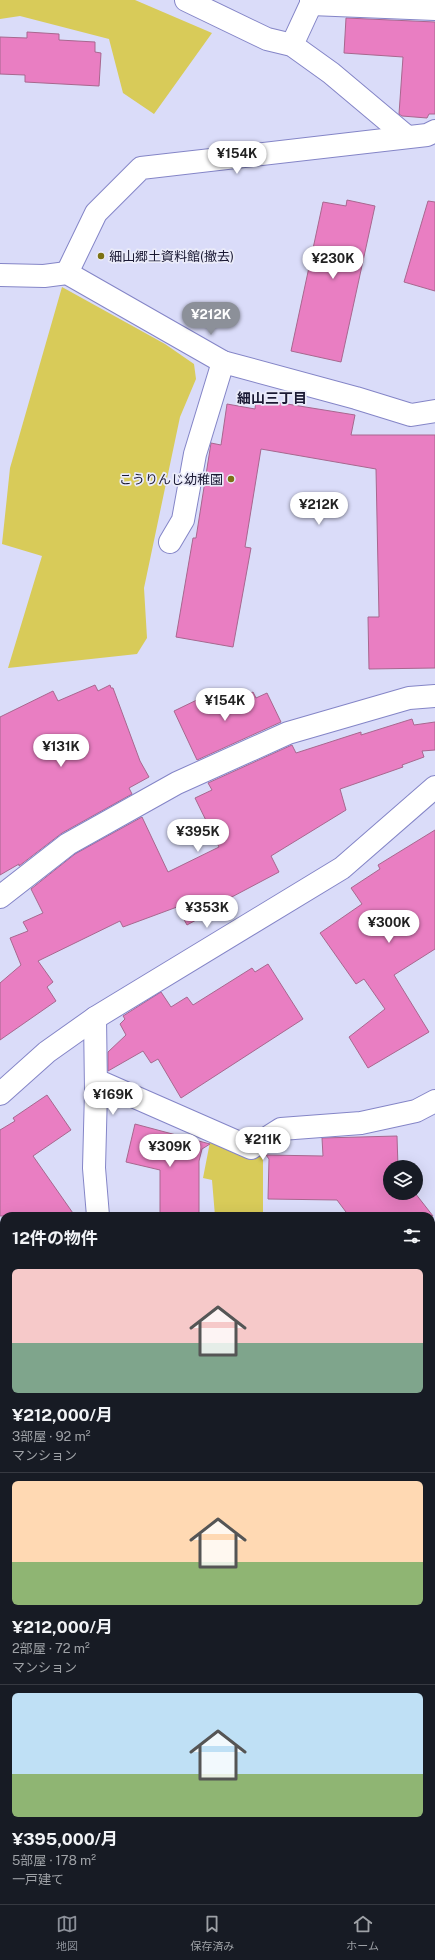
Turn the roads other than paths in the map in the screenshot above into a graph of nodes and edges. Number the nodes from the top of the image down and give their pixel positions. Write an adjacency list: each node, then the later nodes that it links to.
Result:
1 (186, 0): 4 (street)
2 (311, 2): 3 (street); 4 (street)
3 (435, 10)
4 (292, 45): 6 (street)
5 (435, 131): 6 (street)
6 (406, 136): 7 (street)
7 (68, 273): 8 (street); 9 (street)
8 (0, 275)
9 (223, 362): 10 (street); 11 (street)
10 (435, 411)
11 (170, 542)
12 (435, 696): 14 (street)
13 (435, 787): 15 (street)
14 (0, 897)
15 (96, 1018): 16 (street); 17 (street)
16 (96, 1080): 18 (street); 19 (street)
17 (0, 1094)
18 (435, 1101)
19 (98, 1212)

